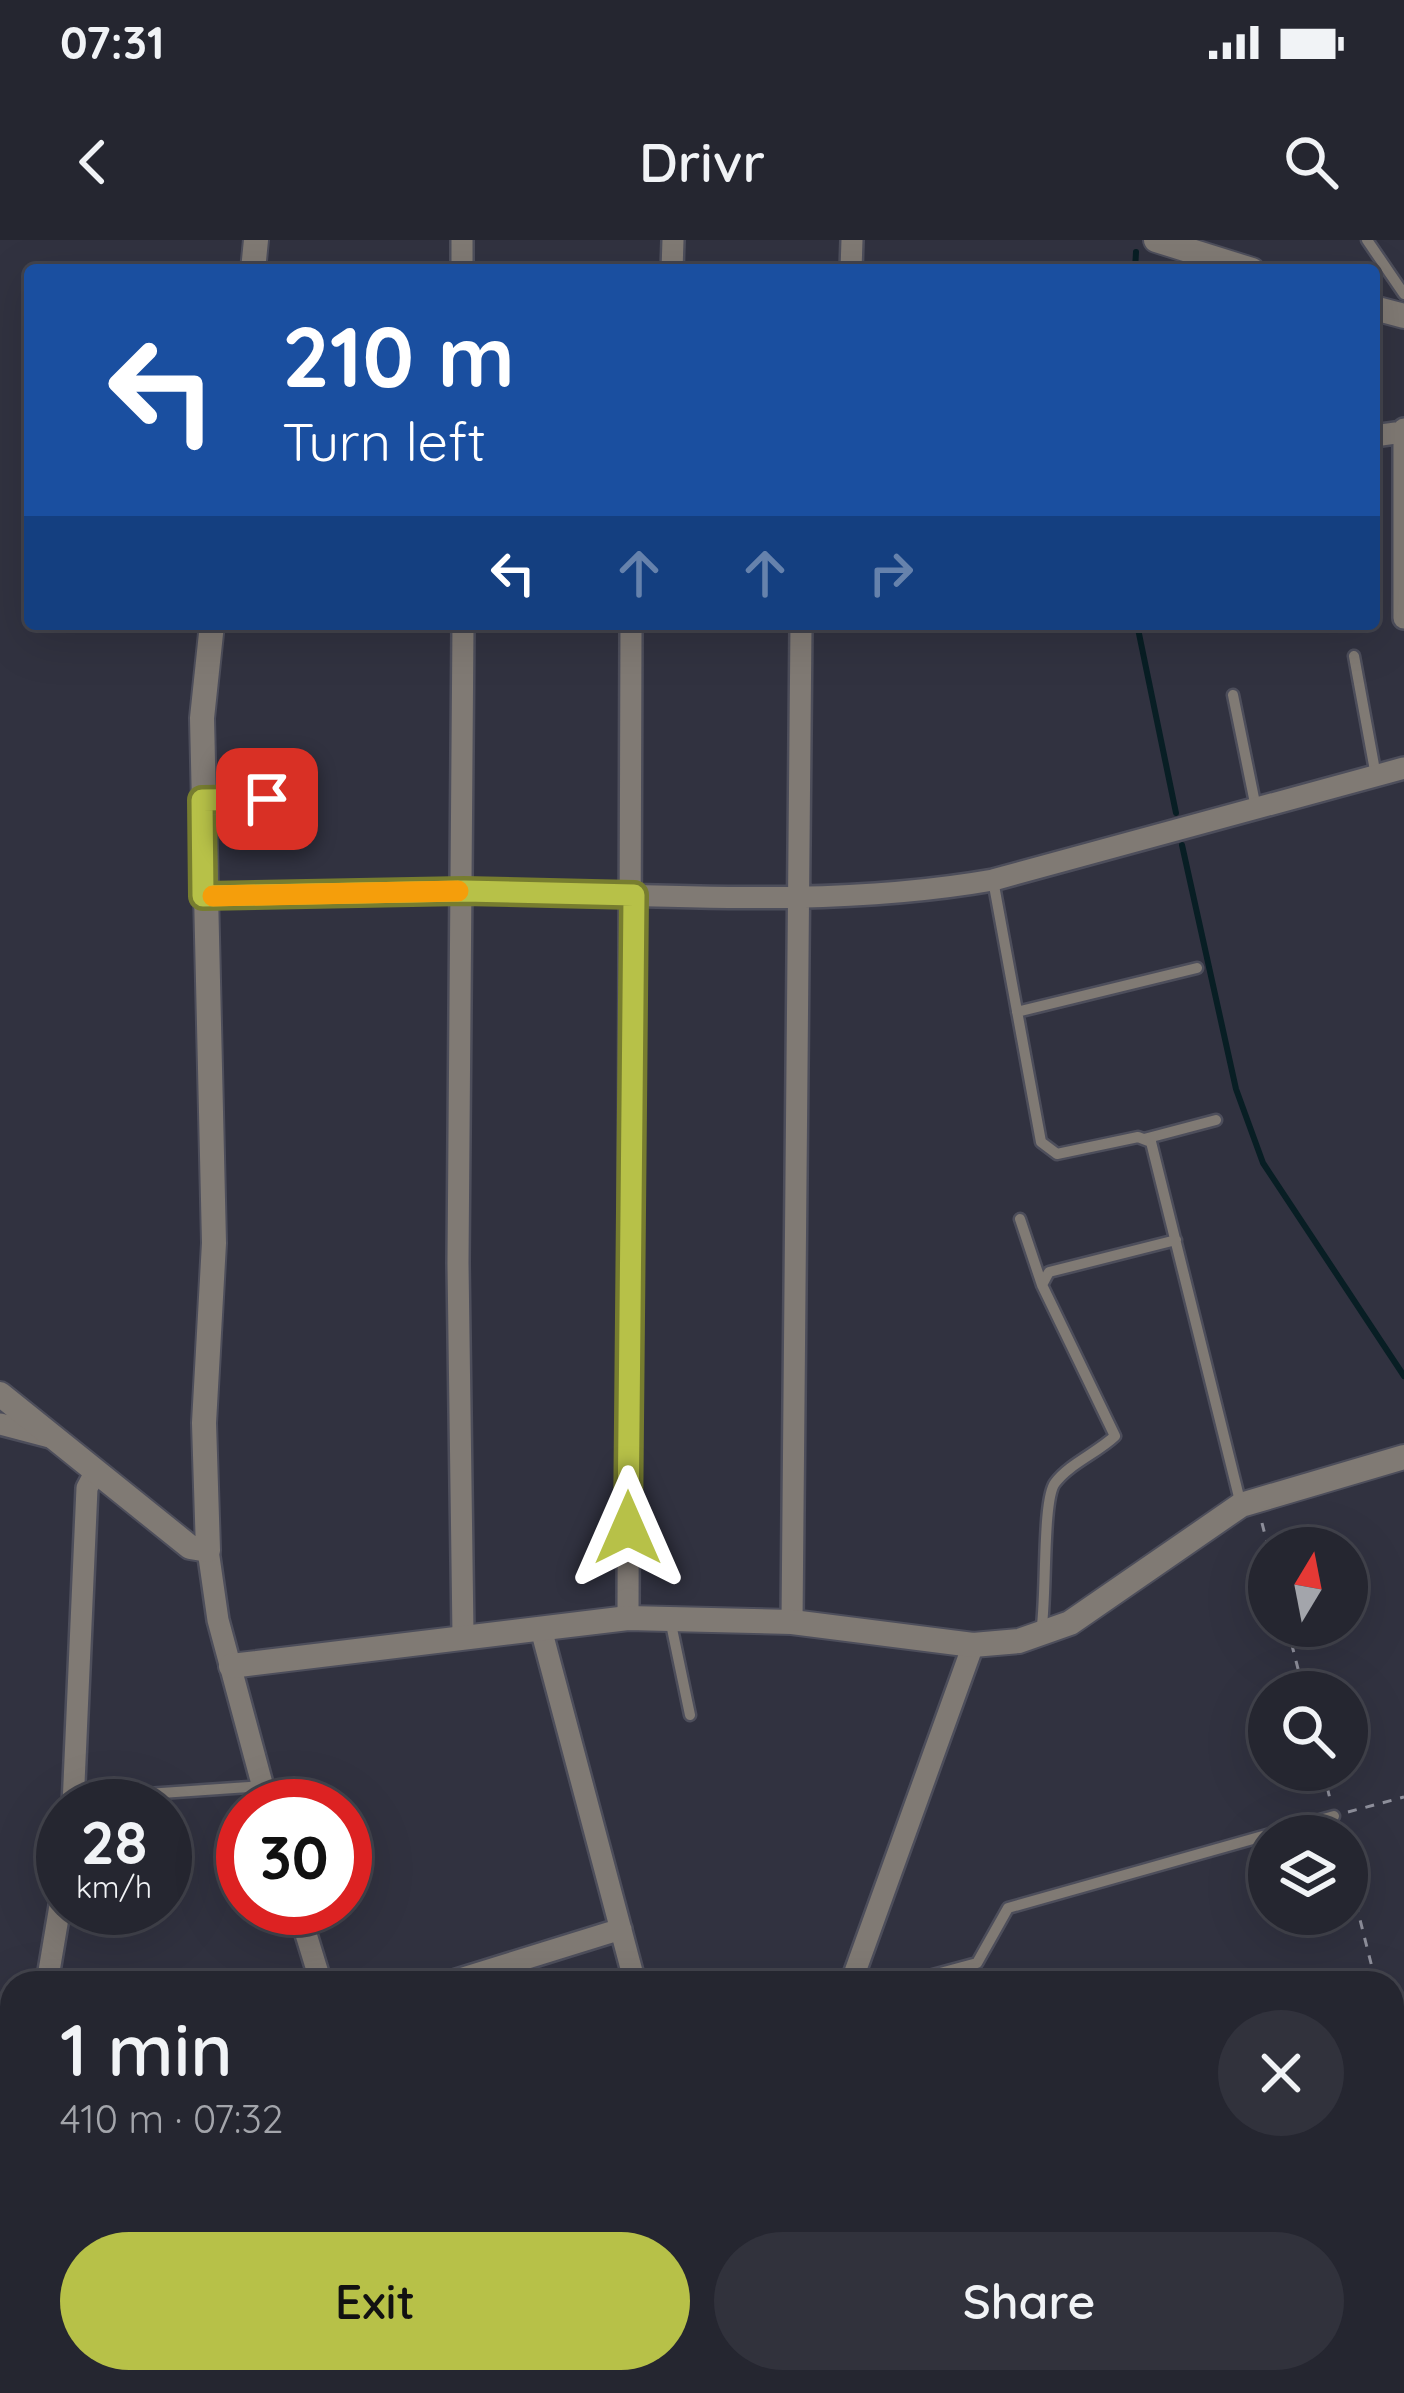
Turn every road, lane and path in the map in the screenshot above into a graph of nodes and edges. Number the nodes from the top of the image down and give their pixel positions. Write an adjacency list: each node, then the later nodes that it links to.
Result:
1 (1156, 240): 3 (street)
2 (1367, 240): 4 (lane)
3 (1233, 264)
4 (1404, 294)
5 (1404, 430): 6 (street)
6 (1403, 521): 7 (street)
7 (1404, 618)
8 (211, 630): 17 (street)
9 (463, 630): 20 (street)
10 (631, 630): 21 (street)
11 (801, 630): 23 (street)
12 (1354, 656): 15 (lane)
13 (1233, 695): 18 (lane)
14 (1404, 768): 15 (street)
15 (1376, 776): 18 (street)
16 (299, 799): 17 (lane)
17 (202, 800): 22 (street)
18 (1256, 808): 19 (street)
19 (993, 880): 23 (street); 25 (lane)
20 (464, 891): 21 (street); 22 (street); 44 (street)
21 (634, 895): 23 (street); 39 (street)
22 (203, 896): 38 (street)
23 (796, 897): 41 (street)
24 (1197, 968): 25 (lane)
25 (1017, 1012): 27 (lane)
26 (1216, 1120): 27 (lane)
27 (1144, 1139): 29 (lane)
28 (1020, 1219): 30 (lane)
29 (1176, 1240): 30 (lane); 36 (lane)
30 (1042, 1286): 43 (lane)
31 (0, 1394): 33 (street)
32 (0, 1424): 33 (street)
33 (50, 1437): 35 (street)
34 (1404, 1457): 36 (street)
35 (95, 1474): 38 (street); 48 (street)
36 (1248, 1501): 37 (path); 43 (street)
37 (1259, 1527)
38 (208, 1550): 46 (street)
39 (628, 1618): 40 (street); 42 (street)
40 (670, 1619): 41 (street); 47 (lane)
41 (792, 1622): 45 (street)
42 (542, 1628): 44 (street); 53 (street)
43 (1041, 1633): 45 (street)
44 (463, 1636): 46 (street)
45 (973, 1645): 61 (street)
46 (231, 1666): 49 (street)
47 (690, 1715)
48 (74, 1779)
49 (261, 1779)
50 (1404, 1797): 51 (path)
51 (1338, 1815)
52 (1248, 1840): 62 (lane)
53 (621, 1929): 59 (street); 60 (street)
54 (55, 1935): 57 (street)
55 (306, 1935): 58 (street)
56 (1364, 1935): 63 (path)
57 (49, 1971)
58 (317, 1971)
59 (486, 1971)
60 (632, 1971)
61 (855, 1971)
62 (947, 1971)
63 (1373, 1971)

